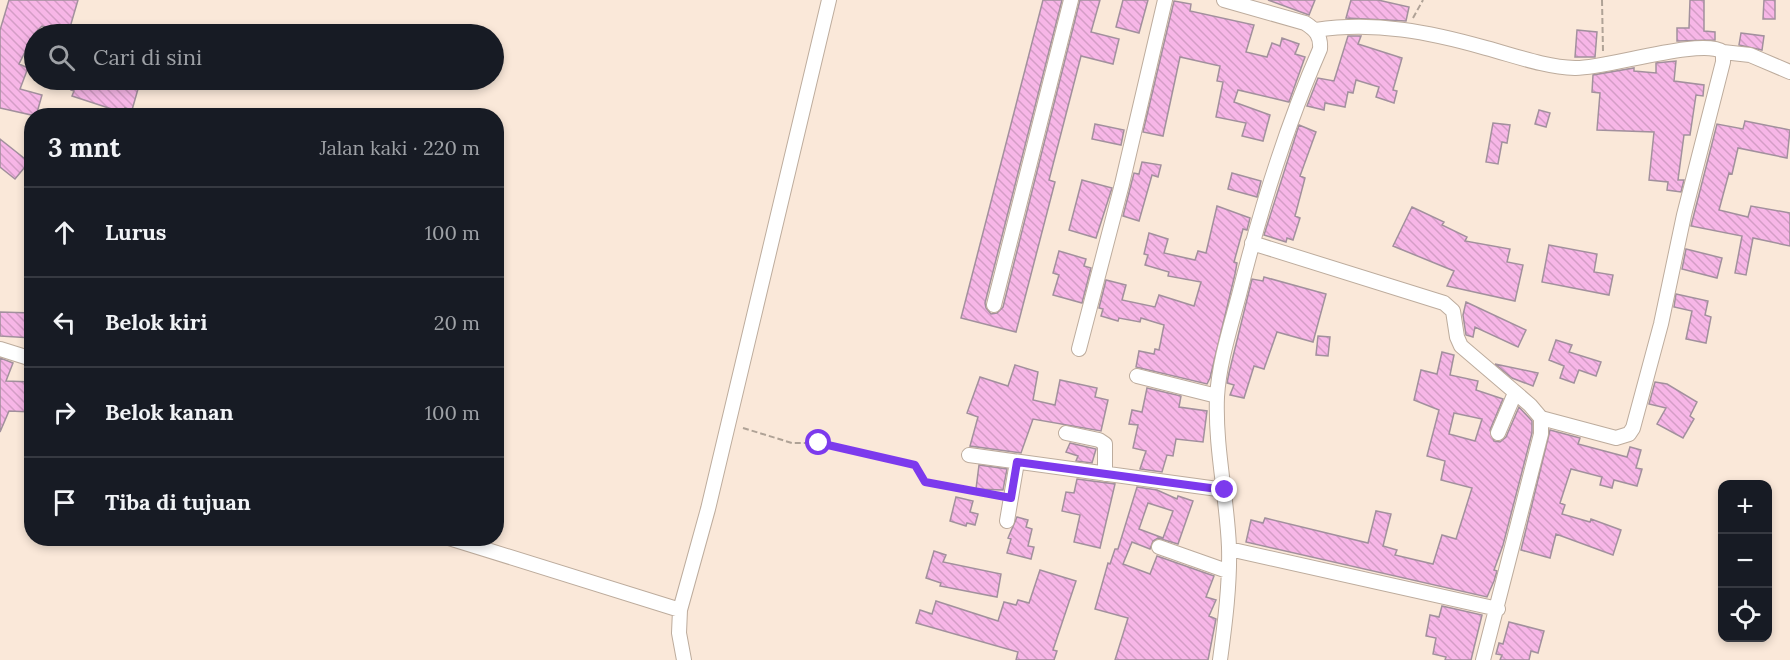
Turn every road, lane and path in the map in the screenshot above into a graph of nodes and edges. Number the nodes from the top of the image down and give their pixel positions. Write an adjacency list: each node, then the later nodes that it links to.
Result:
1 (829, 0): 21 (street)
2 (1071, 0): 13 (street)
3 (1164, 0): 14 (street)
4 (1224, 0): 8 (street)
5 (1423, 0): 7 (path)
6 (1602, 0): 10 (path)
7 (1407, 29): 8 (street); 10 (street)
8 (1316, 30): 12 (street)
9 (1723, 52): 10 (street); 11 (street); 20 (street)
10 (1604, 64)
11 (1790, 72)
12 (1252, 243): 18 (street); 19 (street)
13 (994, 305)
14 (1078, 349)
15 (0, 350): 16 (street)
16 (24, 357)
17 (1137, 376): 19 (street)
18 (1515, 393): 20 (street); 23 (street)
19 (1217, 396): 27 (street)
20 (1541, 418): 34 (street)
21 (728, 424): 28 (path); 35 (street)
22 (1066, 433): 26 (street)
23 (1498, 433)
24 (969, 455): 25 (street)
25 (1017, 462): 26 (street); 28 (street)
26 (1106, 474): 27 (street)
27 (1225, 490): 32 (street)
28 (1011, 498): 29 (street)
29 (1007, 521)
30 (475, 546): 35 (street)
31 (1159, 548): 33 (street)
32 (1229, 549): 33 (street); 34 (street)
33 (1227, 571): 37 (street)
34 (1498, 609): 38 (street)
35 (680, 610): 36 (street)
36 (684, 660)
37 (1220, 660)
38 (1483, 660)

